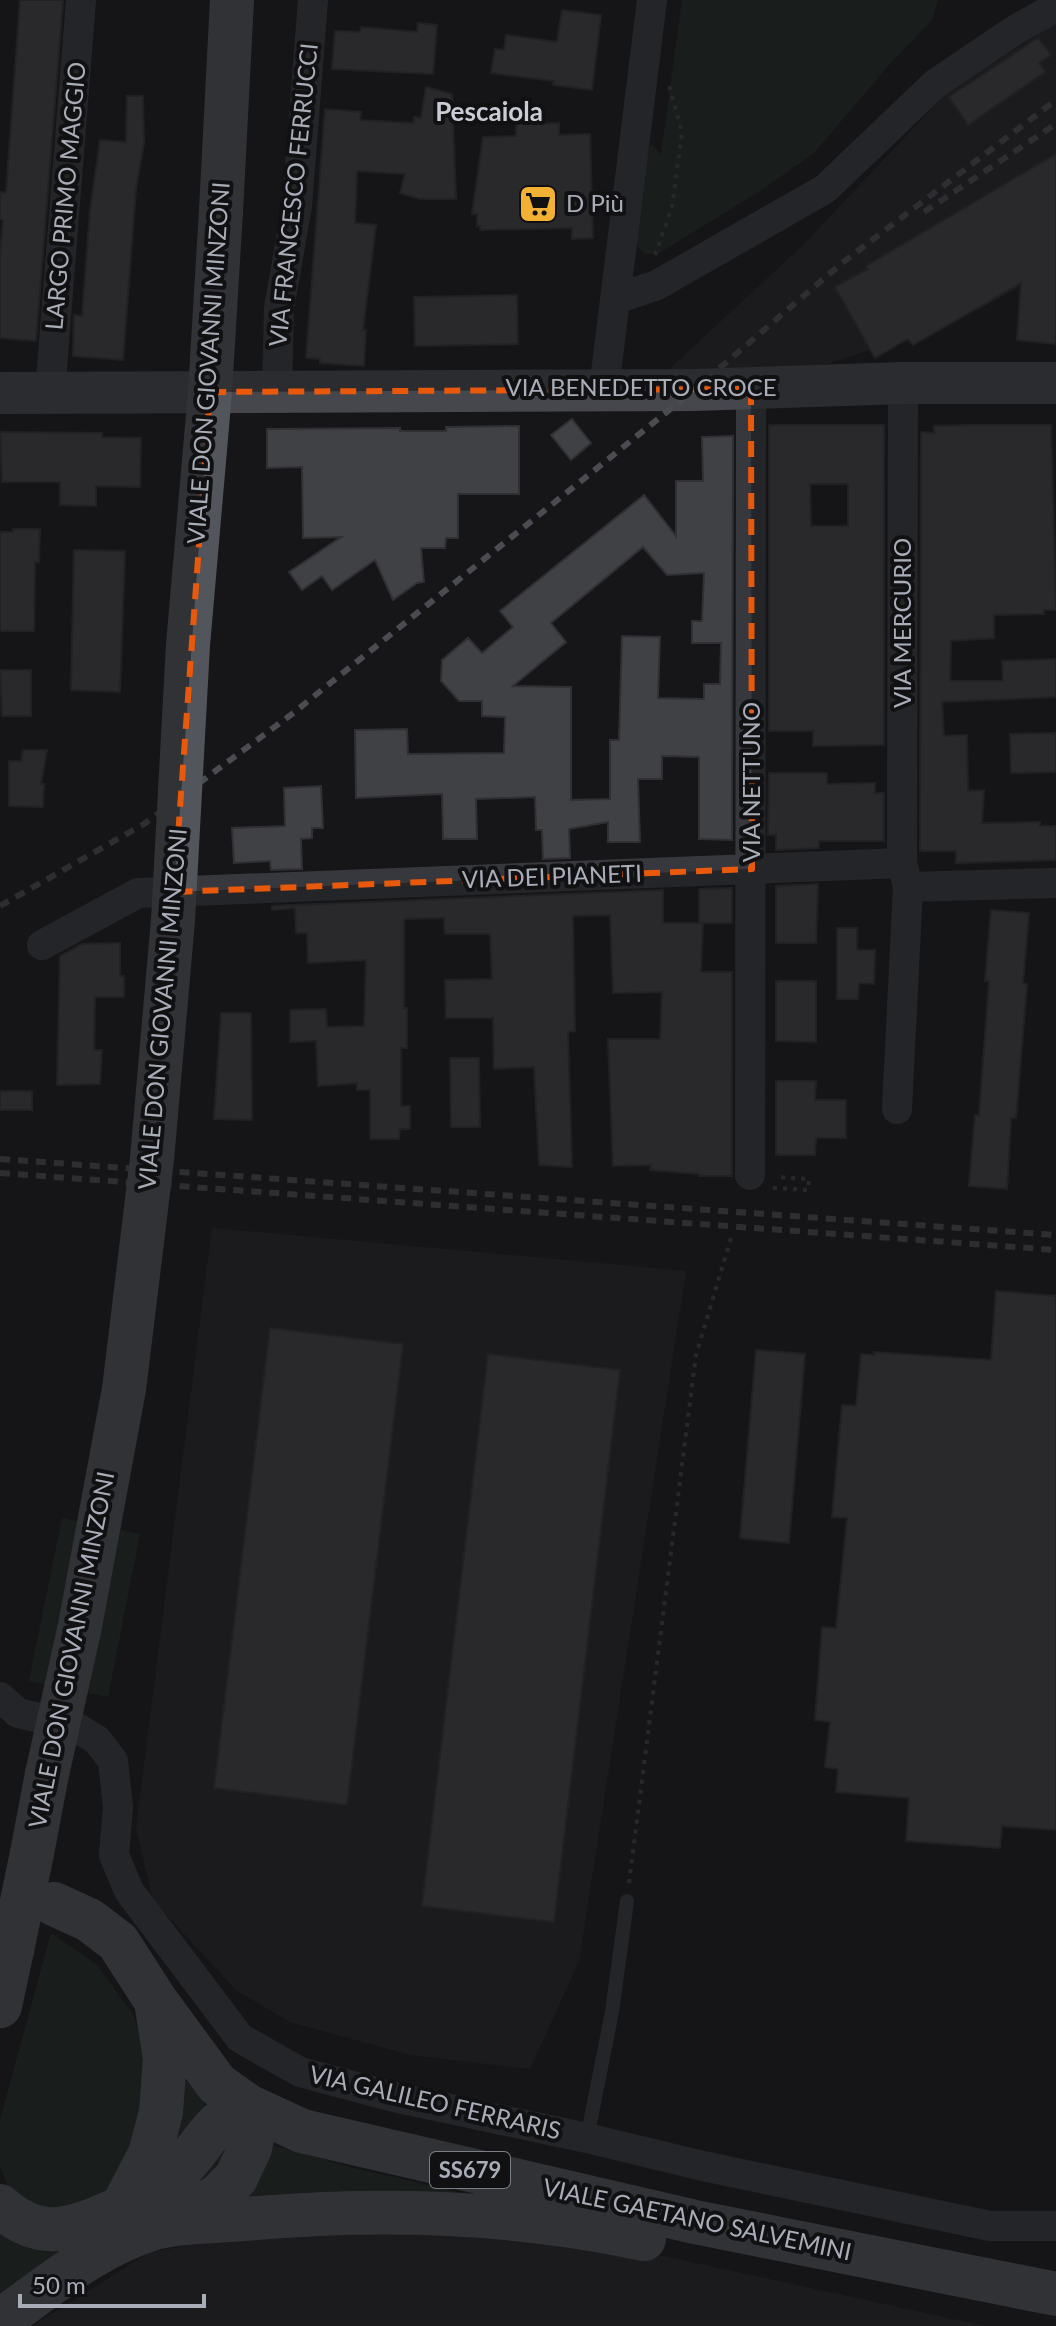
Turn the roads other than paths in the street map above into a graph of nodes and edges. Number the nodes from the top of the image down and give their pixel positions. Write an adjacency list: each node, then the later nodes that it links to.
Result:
1 (81, 0): 13 (street, LARGO PRIMO MAGGIO)
2 (232, 0): 24 (main road, VIALE DON GIOVANNI MINZONI, bridge)
3 (313, 0): 11 (street, VIA FRANCESCO FERRUCCI)
4 (652, 0): 6 (street)
5 (1056, 7): 6 (street)
6 (629, 295): 9 (street)
7 (903, 383): 8 (main road, VIA BENEDETTO CROCE); 10 (main road, VIA BENEDETTO CROCE); 15 (street, VIA MERCURIO)
8 (1056, 383)
9 (604, 389): 10 (main road, VIA BENEDETTO CROCE); 11 (main road, VIA BENEDETTO CROCE)
10 (751, 389): 14 (street, VIA NETTUNO)
11 (277, 391): 13 (main road, VIA BENEDETTO CROCE)
12 (0, 393): 13 (main road, VIA BENEDETTO CROCE)
13 (50, 393)
14 (752, 869): 15 (street, VIA DEI PIANETI); 17 (street, VIA DEI PIANETI); 19 (street, VIA NETTUNO)
15 (905, 875): 16 (street, VIA DEI PIANETI); 18 (street, VIA MERCURIO)
16 (1056, 883)
17 (42, 945)
18 (897, 1109)
19 (758, 1181)
20 (6, 1711): 26 (street, VIA GALILEO FERRARIS)
21 (627, 1901): 26 (lane)
22 (54, 1904): 23 (main road, VIALE GAETANO SALVEMINI / SS679)
23 (156, 2001): 25 (main road, VIALE GAETANO SALVEMINI / SS679); 28 (main road)
24 (0, 2006)
25 (248, 2106): 28 (main road); 31 (main road, VIALE GAETANO SALVEMINI / SS679)
26 (587, 2138): 29 (street, VIA GALILEO FERRARIS)
27 (0, 2206): 28 (main road)
28 (140, 2217): 30 (main road); 33 (main road)
29 (1056, 2226)
30 (902, 2293): 32 (main road); 34 (main road)
31 (1056, 2294)
32 (1056, 2311)
33 (0, 2321)
34 (1056, 2325)

